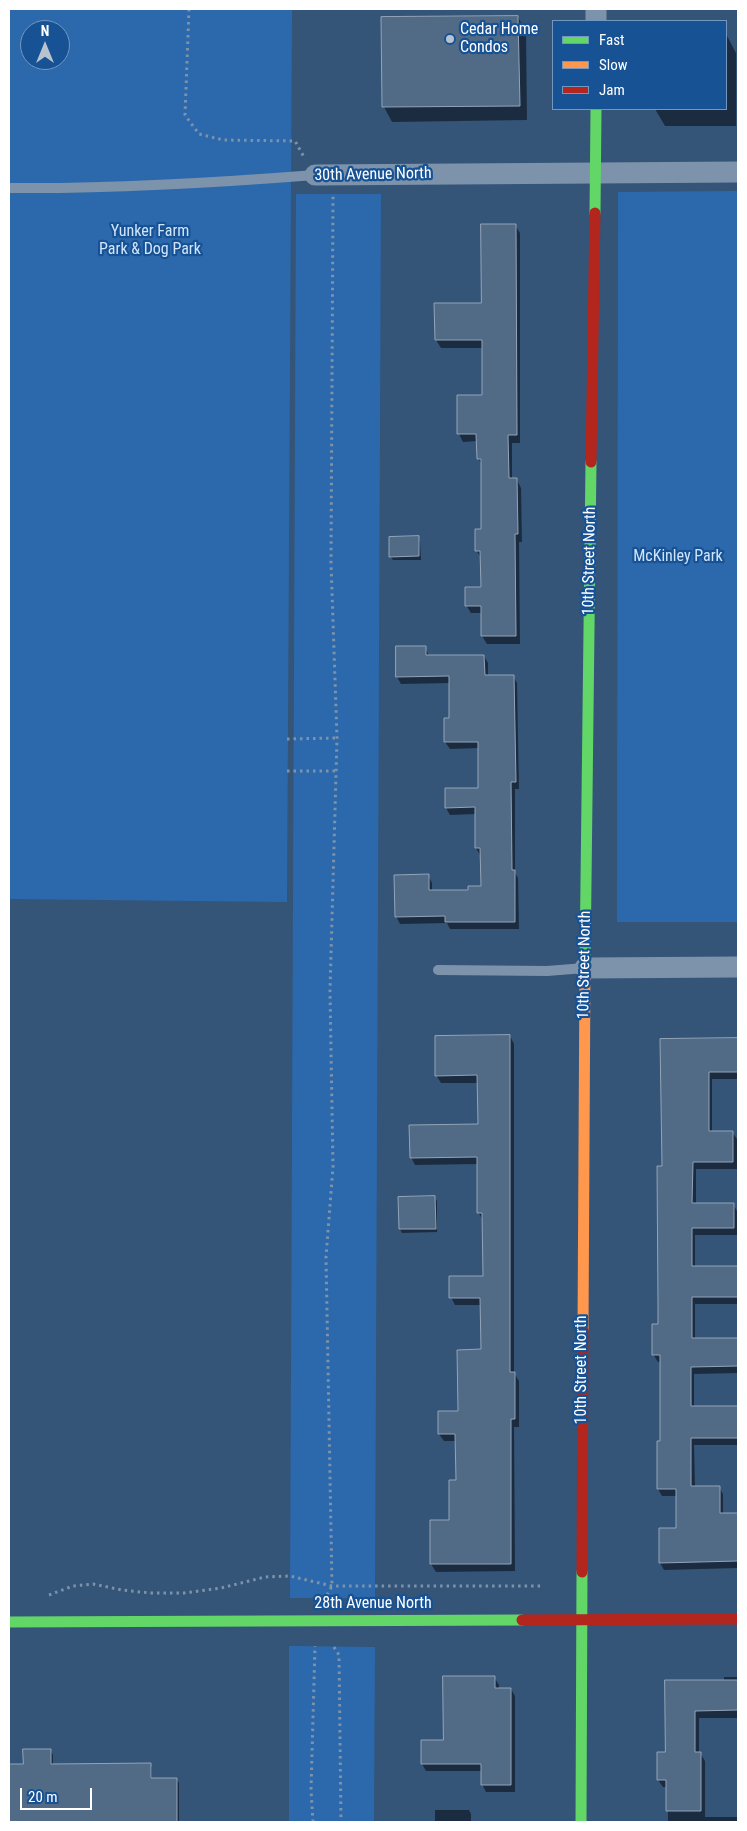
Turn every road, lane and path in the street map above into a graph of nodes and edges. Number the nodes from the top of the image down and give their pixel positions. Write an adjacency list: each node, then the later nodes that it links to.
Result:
1 (189, 9): 5 (path)
2 (596, 110): 4 (street, 10th Street North)
3 (738, 172): 4 (street, 30th Avenue North)
4 (596, 173): 5 (street, 30th Avenue North); 12 (street, 10th Street North)
5 (315, 175): 6 (lane, 30th Avenue North); 7 (path)
6 (9, 188)
7 (337, 738): 8 (path); 9 (path)
8 (287, 739)
9 (336, 770): 10 (path); 14 (path)
10 (287, 771)
11 (738, 967): 12 (street)
12 (585, 968): 13 (lane); 17 (street, 10th Street North)
13 (438, 970)
14 (332, 1586): 15 (path); 16 (path); 19 (path)
15 (544, 1586)
16 (46, 1597)
17 (581, 1619): 18 (street, 28th Avenue North); 19 (street, 28th Avenue North); 23 (street, 10th Street North)
18 (738, 1619)
19 (315, 1620): 20 (street, 28th Avenue North); 21 (path); 22 (path)
20 (9, 1622)
21 (313, 1822)
22 (341, 1822)
23 (581, 1822)

